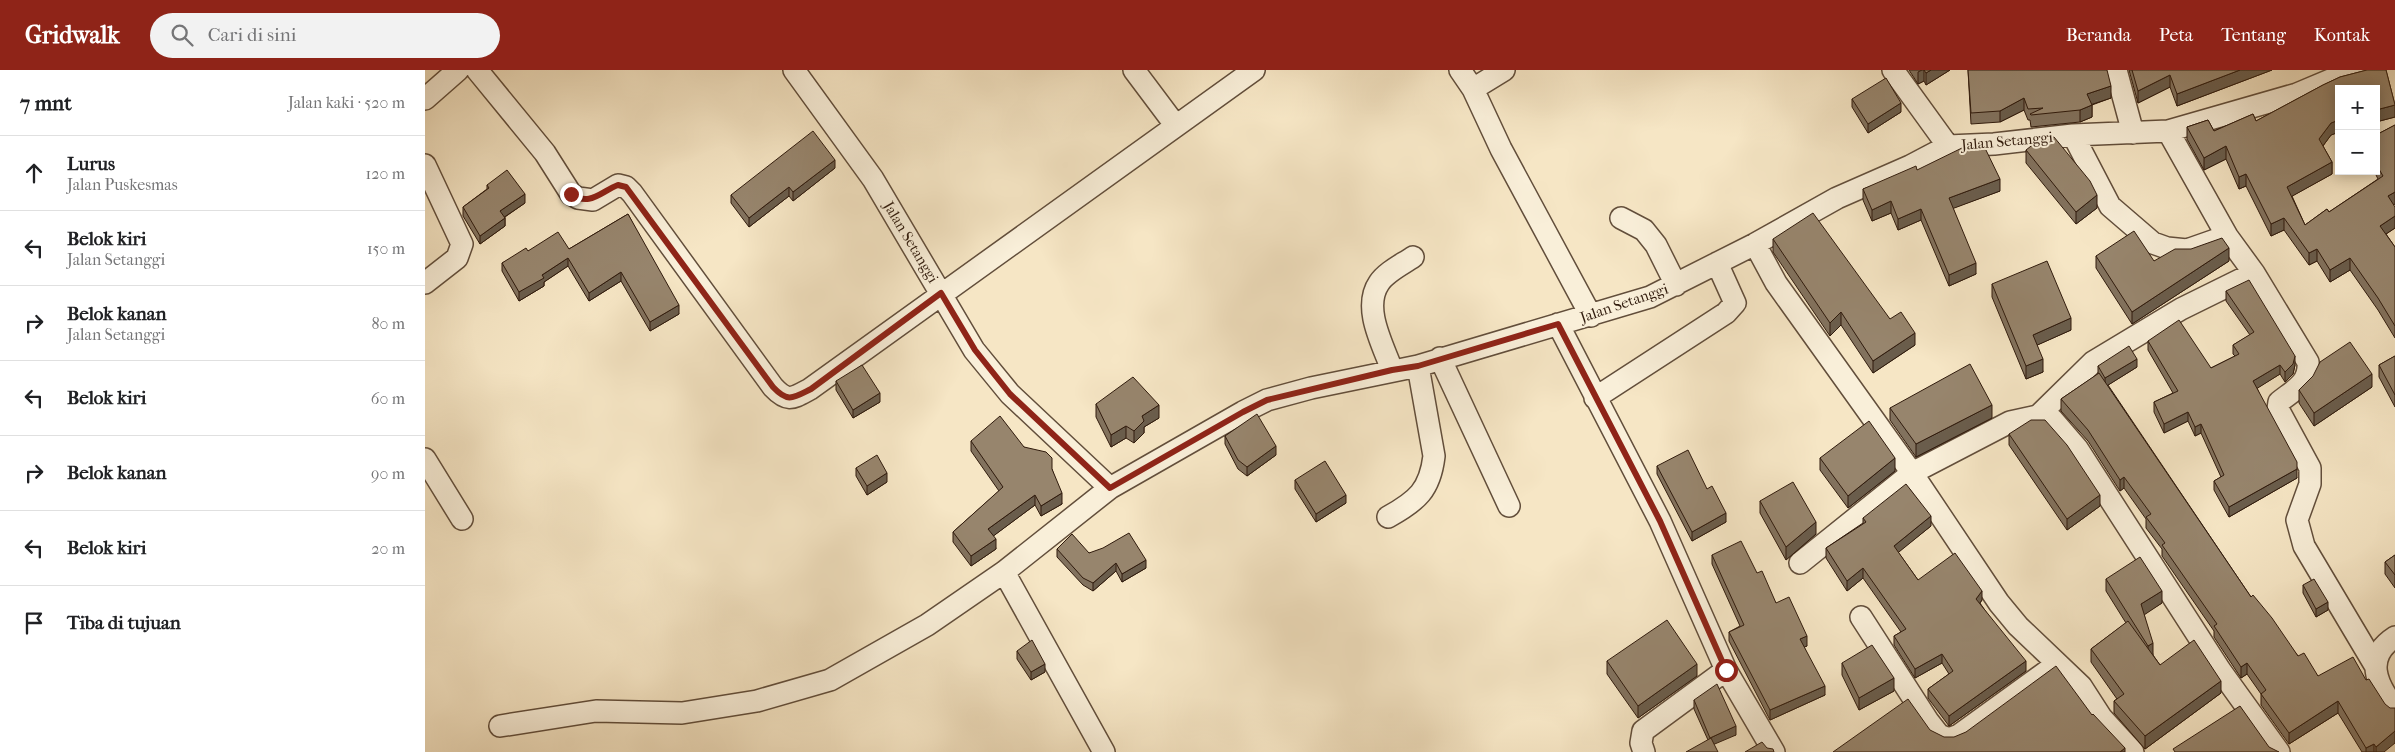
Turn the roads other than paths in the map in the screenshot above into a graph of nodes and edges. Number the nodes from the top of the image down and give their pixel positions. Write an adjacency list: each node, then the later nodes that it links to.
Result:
1 (458, 70): 12 (street)
2 (477, 70): 27 (street)
3 (794, 70): 27 (street, Jalan Setanggi)
4 (1134, 70): 13 (street)
5 (1254, 70): 13 (street)
6 (1460, 70): 11 (street)
7 (1504, 70): 11 (street)
8 (1893, 70): 17 (street)
9 (2116, 70): 15 (street)
10 (2354, 70): 14 (street, Jalan Setanggi)
11 (1473, 89): 28 (street)
12 (425, 99)
13 (1176, 126): 27 (street)
14 (2168, 131): 15 (street, Jalan Setanggi); 20 (street)
15 (2133, 133): 16 (street, Jalan Setanggi)
16 (2073, 135): 17 (street, Jalan Setanggi); 20 (street)
17 (1948, 146): 21 (street, Jalan Setanggi)
18 (425, 164): 25 (street)
19 (1621, 218): 26 (street)
20 (2227, 236): 24 (street)
21 (1755, 244): 23 (street, Jalan Setanggi); 36 (street)
22 (1413, 257): 32 (street)
23 (1717, 263): 26 (street, Jalan Setanggi); 33 (street)
24 (2254, 274): 34 (street); 46 (street)
25 (425, 283)
26 (1676, 285): 28 (street, Jalan Setanggi)
27 (941, 293): 37 (street, Jalan Setanggi)
28 (1591, 316): 29 (street, Jalan Setanggi)
29 (1558, 324): 30 (street, Jalan Setanggi); 33 (street)
30 (1441, 358): 31 (street, Jalan Setanggi); 38 (street)
31 (1418, 366): 32 (street, Jalan Setanggi); 39 (street)
32 (1392, 370): 37 (street, Jalan Setanggi)
33 (1595, 398): 47 (street)
34 (2038, 416): 36 (street); 54 (street)
35 (425, 459): 40 (street)
36 (1912, 473): 41 (street); 45 (street)
37 (1110, 488): 42 (street)
38 (1509, 506)
39 (1388, 517)
40 (462, 520)
41 (1800, 564)
42 (1004, 572): 49 (street); 50 (street)
43 (1861, 618): 45 (street)
44 (2395, 637): 46 (street)
45 (2057, 664): 53 (street)
46 (2376, 667): 48 (street)
47 (1726, 670): 51 (street); 52 (street)
48 (2395, 708)
49 (500, 726)
50 (1104, 752)
51 (1644, 752)
52 (1774, 752)
53 (2133, 752)
54 (2279, 752)

